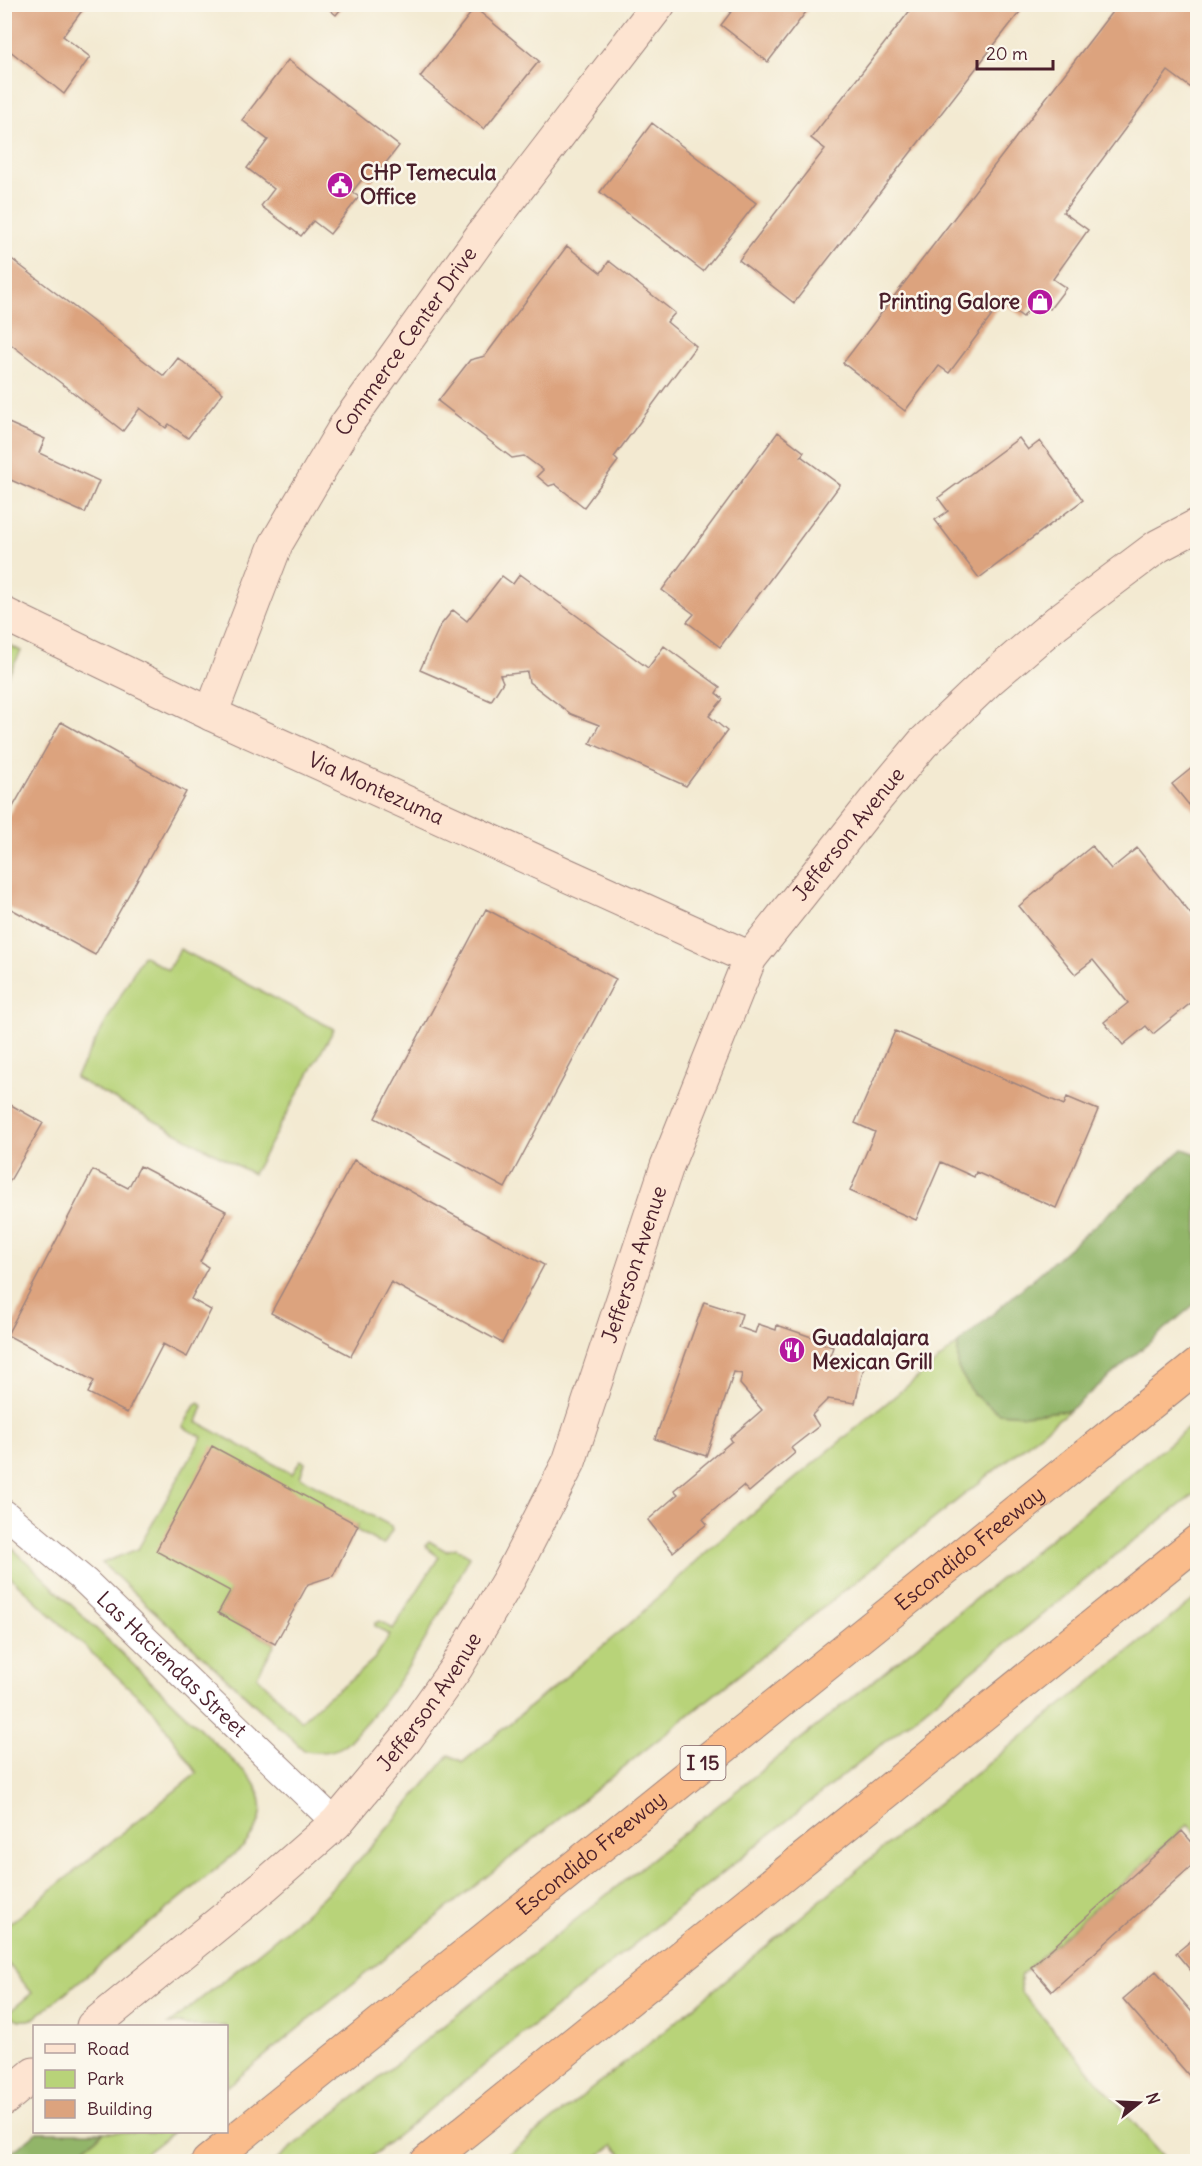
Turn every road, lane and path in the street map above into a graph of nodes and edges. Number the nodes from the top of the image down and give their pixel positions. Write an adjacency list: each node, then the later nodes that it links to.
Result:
1 (659, 4): 4 (main road, Commerce Center Drive)
2 (1197, 525): 5 (main road, Jefferson Avenue)
3 (4, 614): 4 (main road, Via Montezuma)
4 (212, 714): 5 (main road, Via Montezuma)
5 (750, 958): 9 (main road, Jefferson Avenue)
6 (1197, 1365): 13 (highway, Escondido Freeway / I 15)
7 (4, 1513): 9 (street, Las Haciendas Street)
8 (1197, 1541): 14 (highway)
9 (336, 1823): 10 (main road, Jefferson Avenue)
10 (94, 2025)
11 (33, 2075): 12 (main road)
12 (4, 2098)
13 (208, 2162)
14 (427, 2162)

